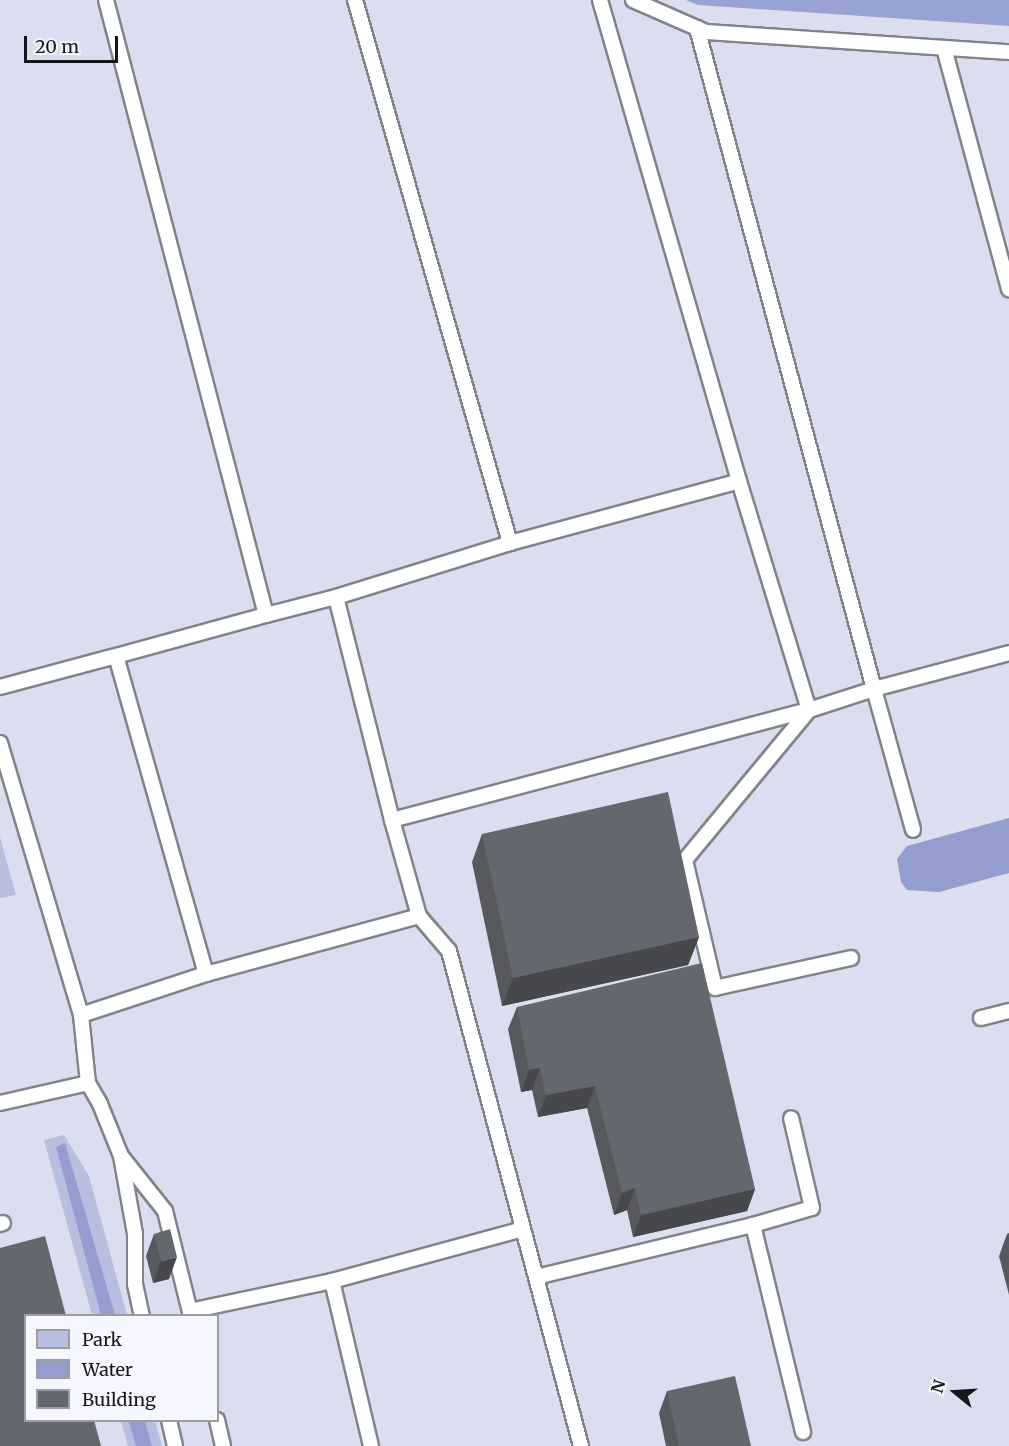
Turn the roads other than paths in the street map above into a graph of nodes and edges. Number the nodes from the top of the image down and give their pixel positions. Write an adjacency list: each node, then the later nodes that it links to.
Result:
1 (106, 0): 12 (lane)
2 (356, 0): 10 (lane)
3 (600, 0): 9 (lane)
4 (633, 0): 5 (lane)
5 (697, 28): 6 (lane); 16 (lane)
6 (944, 48): 7 (lane); 8 (lane)
7 (1009, 52)
8 (1009, 289)
9 (739, 481): 10 (lane); 17 (lane)
10 (510, 543): 11 (lane)
11 (336, 597): 12 (lane); 19 (lane)
12 (266, 615): 14 (lane)
13 (1009, 653): 16 (lane)
14 (116, 656): 15 (lane); 23 (lane)
15 (0, 687)
16 (874, 689): 17 (lane); 20 (lane)
17 (809, 710): 19 (lane); 22 (lane)
18 (0, 743): 25 (lane)
19 (392, 820): 21 (lane)
20 (913, 830)
21 (418, 916): 23 (lane); 32 (lane)
22 (852, 958)
23 (206, 974): 25 (lane)
24 (1009, 1011): 26 (lane)
25 (81, 1015): 27 (lane)
26 (981, 1018)
27 (88, 1083): 28 (lane); 30 (lane)
28 (0, 1103)
29 (791, 1118): 31 (lane)
30 (121, 1156): 35 (lane); 36 (lane)
31 (753, 1225): 33 (lane); 39 (lane)
32 (523, 1229): 33 (lane); 34 (lane)
33 (536, 1277): 43 (lane)
34 (332, 1281): 35 (lane); 42 (lane)
35 (190, 1313)
36 (142, 1314)
37 (169, 1422): 40 (lane)
38 (217, 1422): 41 (lane)
39 (803, 1432)
40 (175, 1446)
41 (223, 1446)
42 (371, 1446)
43 (581, 1446)

